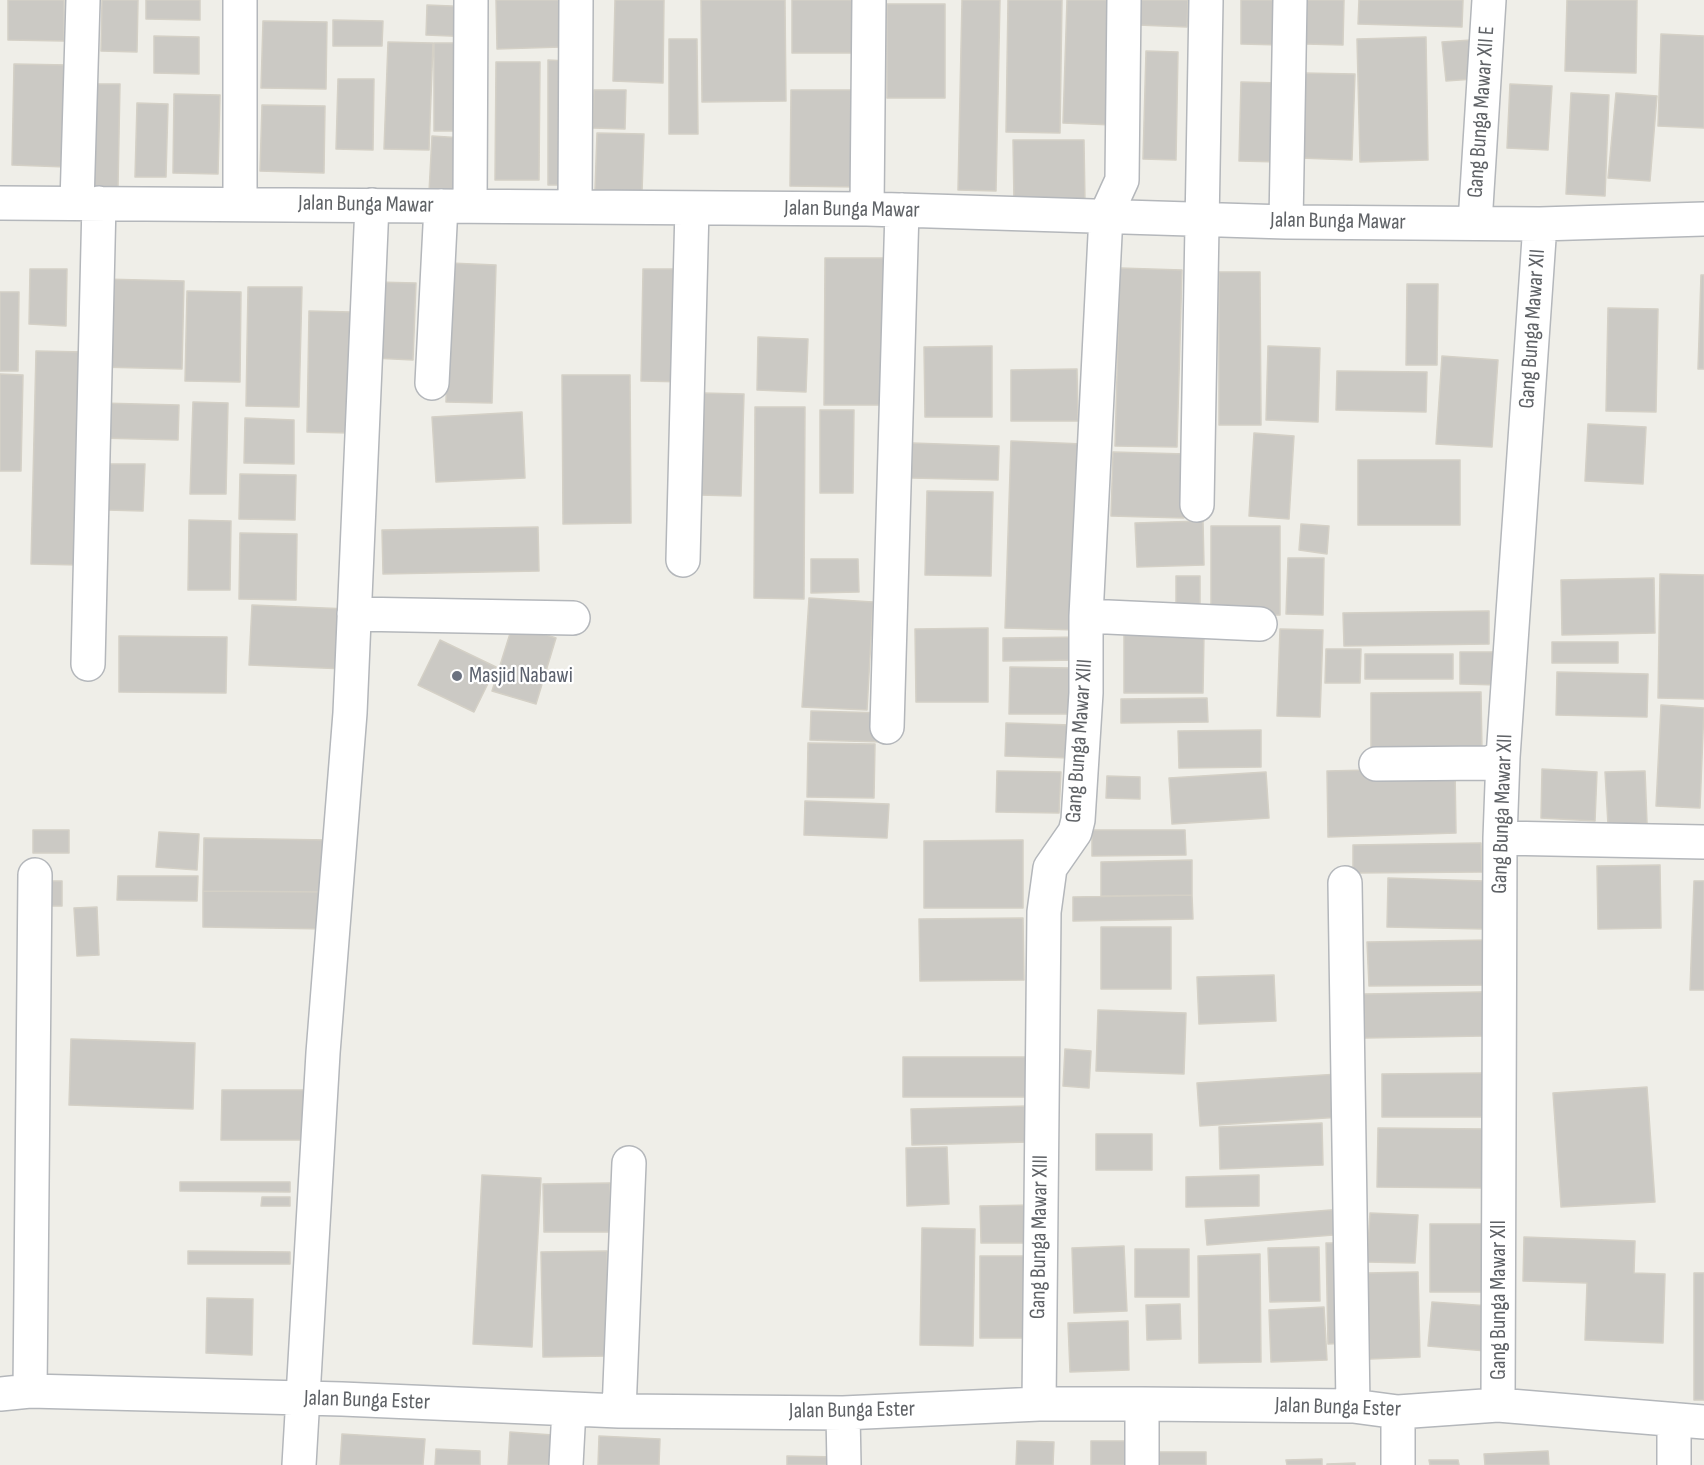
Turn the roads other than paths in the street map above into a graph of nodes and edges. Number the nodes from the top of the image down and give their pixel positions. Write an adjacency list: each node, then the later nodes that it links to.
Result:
1 (83, 0): 11 (street)
2 (240, 0): 12 (street)
3 (471, 0): 14 (street)
4 (576, 0): 15 (street)
5 (869, 0): 17 (street)
6 (1124, 0): 19 (street)
7 (1290, 0): 22 (street)
8 (1489, 0): 23 (street, Gang Bunga Mawar XII E)
9 (1206, 1): 20 (street)
10 (0, 203): 11 (street, Jalan Bunga Mawar)
11 (88, 203): 12 (street, Jalan Bunga Mawar); 32 (street)
12 (240, 204): 13 (street, Jalan Bunga Mawar)
13 (372, 206): 14 (street, Jalan Bunga Mawar); 28 (street)
14 (456, 206): 15 (street, Jalan Bunga Mawar); 25 (street)
15 (576, 207): 16 (street, Jalan Bunga Mawar)
16 (692, 208): 17 (street, Jalan Bunga Mawar); 27 (street)
17 (867, 209): 18 (street, Jalan Bunga Mawar)
18 (902, 210): 19 (street, Jalan Bunga Mawar); 33 (street)
19 (1106, 215): 20 (street, Jalan Bunga Mawar); 29 (street, Gang Bunga Mawar XIII)
20 (1200, 218): 22 (street, Jalan Bunga Mawar); 26 (street)
21 (1704, 219): 24 (street, Jalan Bunga Mawar)
22 (1286, 222): 23 (street, Jalan Bunga Mawar)
23 (1475, 223): 24 (street, Jalan Bunga Mawar)
24 (1540, 224): 34 (street, Gang Bunga Mawar XII)
25 (432, 383)
26 (1197, 505)
27 (683, 560)
28 (354, 614): 30 (street); 42 (street)
29 (1086, 616): 31 (street); 43 (street, Gang Bunga Mawar XIII)
30 (573, 618)
31 (1260, 624)
32 (88, 664)
33 (887, 727)
34 (1503, 757): 35 (street); 36 (street, Gang Bunga Mawar XII)
35 (1376, 764)
36 (1500, 838): 37 (street); 45 (street, Gang Bunga Mawar XII)
37 (1704, 842)
38 (35, 875): 41 (street)
39 (1345, 883): 46 (street)
40 (629, 1163): 48 (street)
41 (15, 1392): 42 (street, Jalan Bunga Ester)
42 (302, 1399): 47 (street, Jalan Bunga Ester); 52 (street)
43 (1039, 1404): 44 (street, Jalan Bunga Ester); 50 (street, Jalan Bunga Ester)
44 (1142, 1404): 46 (street, Jalan Bunga Ester); 55 (street)
45 (1498, 1405): 49 (street, Jalan Bunga Ester); 51 (street, Jalan Bunga Ester)
46 (1353, 1406): 49 (street, Jalan Bunga Ester)
47 (569, 1409): 48 (street, Jalan Bunga Ester); 53 (street)
48 (619, 1411): 50 (street, Jalan Bunga Ester)
49 (1398, 1412): 56 (street)
50 (843, 1413): 54 (street)
51 (1689, 1421): 57 (street)
52 (299, 1465)
53 (566, 1465)
54 (844, 1465)
55 (1142, 1465)
56 (1398, 1465)
57 (1674, 1465)

